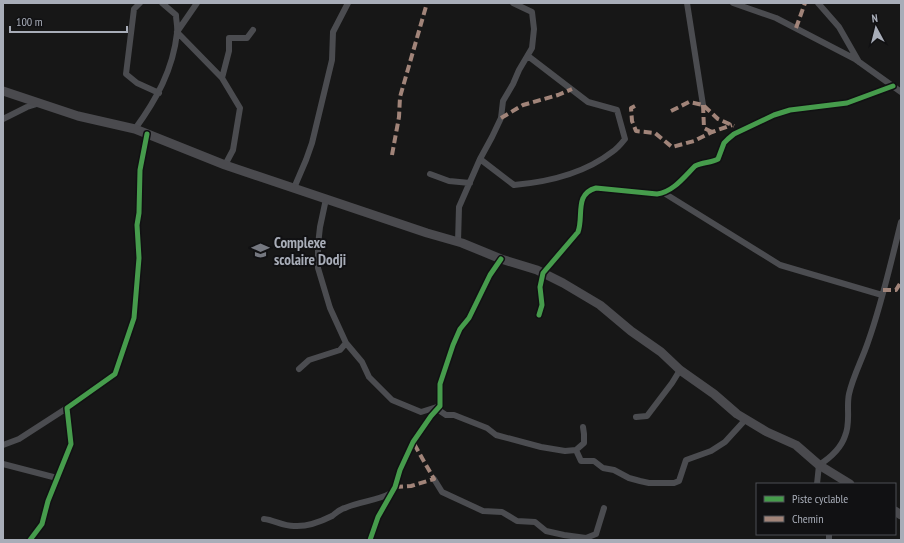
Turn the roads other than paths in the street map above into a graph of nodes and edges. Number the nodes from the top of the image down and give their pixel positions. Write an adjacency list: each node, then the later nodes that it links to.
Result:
1 (140, 3): 17 (street)
2 (162, 3): 10 (street)
3 (197, 3): 10 (street)
4 (348, 3): 27 (street)
5 (513, 3): 11 (street)
6 (687, 3): 19 (street)
7 (733, 3): 12 (street)
8 (818, 3): 12 (street)
9 (252, 30): 13 (street)
10 (177, 32): 13 (street); 17 (street)
11 (528, 56): 23 (street); 23 (street)
12 (860, 63): 14 (street)
13 (222, 78): 24 (street)
14 (893, 86): 16 (street); 28 (street)
15 (3, 91): 18 (main road)
16 (901, 92)
17 (159, 93): 21 (street)
18 (40, 103): 20 (street); 21 (main road)
19 (703, 105)
20 (3, 119)
21 (135, 129): 22 (main road)
22 (147, 134): 24 (main road); 40 (street)
23 (480, 159): 26 (street)
24 (225, 165): 27 (main road)
25 (430, 174): 26 (street)
26 (470, 183): 31 (street)
27 (294, 188): 29 (main road)
28 (664, 193): 33 (street); 34 (street)
29 (326, 199): 31 (main road); 36 (street)
30 (901, 222): 34 (street)
31 (458, 242): 32 (main road)
32 (501, 259): 33 (main road); 39 (street)
33 (543, 273): 35 (street); 38 (main road)
34 (882, 295): 47 (street)
35 (539, 315)
36 (346, 343): 37 (street); 39 (street)
37 (299, 369)
38 (680, 370): 41 (street); 42 (main road)
39 (440, 406): 45 (street); 52 (street)
40 (67, 408): 44 (street); 48 (street)
41 (636, 417)
42 (746, 419): 45 (street); 47 (main road)
43 (583, 427): 45 (street)
44 (3, 445)
45 (576, 450)
46 (3, 464): 48 (street)
47 (819, 465): 50 (street); 51 (main road)
48 (57, 478): 55 (street)
49 (434, 479): 53 (street)
50 (817, 483)
51 (848, 483)
52 (391, 493): 54 (street); 56 (street)
53 (604, 508)
54 (264, 519)
55 (30, 540)
56 (370, 540)

